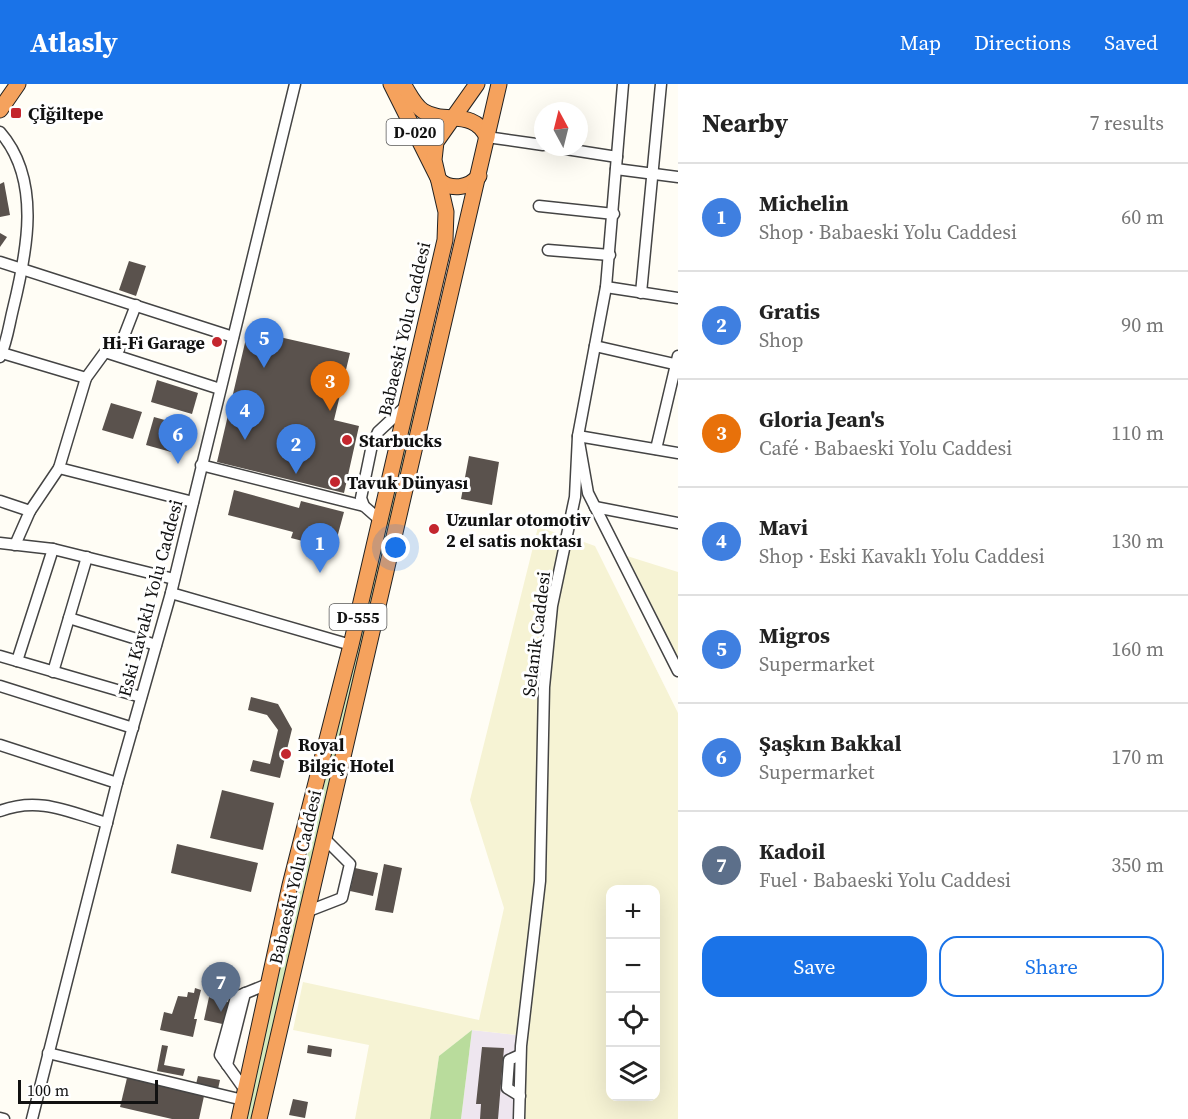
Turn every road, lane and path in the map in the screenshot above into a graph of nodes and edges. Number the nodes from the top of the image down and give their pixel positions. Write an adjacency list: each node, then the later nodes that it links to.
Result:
1 (8, 84): 10 (highway)
2 (18, 84): 11 (highway)
3 (295, 84): 33 (street, Eski Kavaklı Yolu Caddesi)
4 (391, 84): 22 (highway, D-020)
5 (403, 84): 12 (highway, D-020)
6 (477, 84): 12 (highway, Babaeski Yolu Caddesi / D-555)
7 (499, 84): 14 (highway, Babaeski Yolu Caddesi)
8 (623, 84): 17 (street, Selanik Caddesi)
9 (661, 84): 19 (street)
10 (0, 94)
11 (0, 110)
12 (452, 117): 14 (highway); 22 (highway, Babaeski Yolu Caddesi / D-555)
13 (0, 132): 28 (street)
14 (487, 137): 15 (street); 20 (highway, Babaeski Yolu Caddesi / D-555)
15 (534, 145)
16 (588, 152): 17 (street)
17 (617, 157): 18 (street, Selanik Caddesi)
18 (616, 169): 19 (street); 24 (street, Selanik Caddesi)
19 (653, 175): 21 (street); 30 (street)
20 (479, 176): 22 (highway); 73 (highway, Babaeski Yolu Caddesi / D-555)
21 (678, 177)
22 (440, 180): 40 (highway, Babaeski Yolu Caddesi / D-555)
23 (539, 206): 24 (street)
24 (614, 214): 26 (street, Selanik Caddesi)
25 (548, 250): 26 (street)
26 (610, 255): 29 (street, Selanik Caddesi)
27 (0, 262): 28 (street)
28 (21, 269): 32 (street); 36 (street)
29 (606, 287): 30 (street); 34 (street, Selanik Caddesi)
30 (640, 293): 31 (street)
31 (678, 298)
32 (136, 305): 33 (street); 35 (street)
33 (233, 337): 39 (street, Eski Kavaklı Yolu Caddesi)
34 (595, 346): 37 (street); 41 (street, Selanik Caddesi)
35 (117, 354): 38 (street); 39 (street)
36 (1, 355): 38 (street)
37 (677, 362): 42 (street)
38 (86, 378): 45 (street)
39 (220, 389): 44 (street, Eski Kavaklı Yolu Caddesi)
40 (407, 404): 48 (street); 51 (highway, Babaeski Yolu Caddesi / D-555)
41 (578, 436): 42 (street); 49 (street); 81 (street, Selanik Caddesi)
42 (656, 449): 43 (street)
43 (678, 453)
44 (201, 465): 47 (street, Eski Kavaklı Yolu Caddesi); 48 (street)
45 (59, 468): 47 (street); 50 (street)
46 (0, 501): 50 (street)
47 (193, 502): 57 (street, Eski Kavaklı Yolu Caddesi)
48 (364, 506): 51 (street)
49 (595, 507): 52 (street); 64 (street)
50 (30, 511): 54 (street)
51 (381, 521): 61 (highway, Babaeski Yolu Caddesi / D-555)
52 (678, 523)
53 (0, 543): 54 (street)
54 (15, 545): 55 (street)
55 (53, 549): 56 (street); 63 (street)
56 (87, 557): 57 (street); 59 (street)
57 (174, 579): 58 (street, Eski Kavaklı Yolu Caddesi)
58 (171, 593): 60 (street, Eski Kavaklı Yolu Caddesi); 61 (street)
59 (69, 618): 60 (street); 65 (street)
60 (156, 645): 67 (street, Eski Kavaklı Yolu Caddesi)
61 (351, 645): 75 (highway, Babaeski Yolu Caddesi / D-555)
62 (0, 656): 63 (street)
63 (17, 661): 65 (street)
64 (678, 671)
65 (53, 672): 67 (street)
66 (0, 686): 68 (street)
67 (141, 697): 68 (street, Eski Kavaklı Yolu Caddesi)
68 (133, 728): 70 (street, Eski Kavaklı Yolu Caddesi)
69 (0, 745): 70 (street)
70 (117, 783): 72 (street, Eski Kavaklı Yolu Caddesi)
71 (0, 811): 72 (street)
72 (107, 823): 76 (street, Eski Kavaklı Yolu Caddesi)
73 (324, 838): 74 (highway, Babaeski Yolu Caddesi / D-555); 74 (street)
74 (306, 912): 80 (highway, Babaeski Yolu Caddesi / D-555)
75 (268, 984): 77 (highway, Babaeski Yolu Caddesi / D-555); 77 (street)
76 (48, 1053): 77 (street); 78 (street, Eski Kavaklı Yolu Caddesi)
77 (244, 1095): 79 (highway, Babaeski Yolu Caddesi / D-555)
78 (32, 1119)
79 (239, 1119)
80 (259, 1119)
81 (519, 1119)

